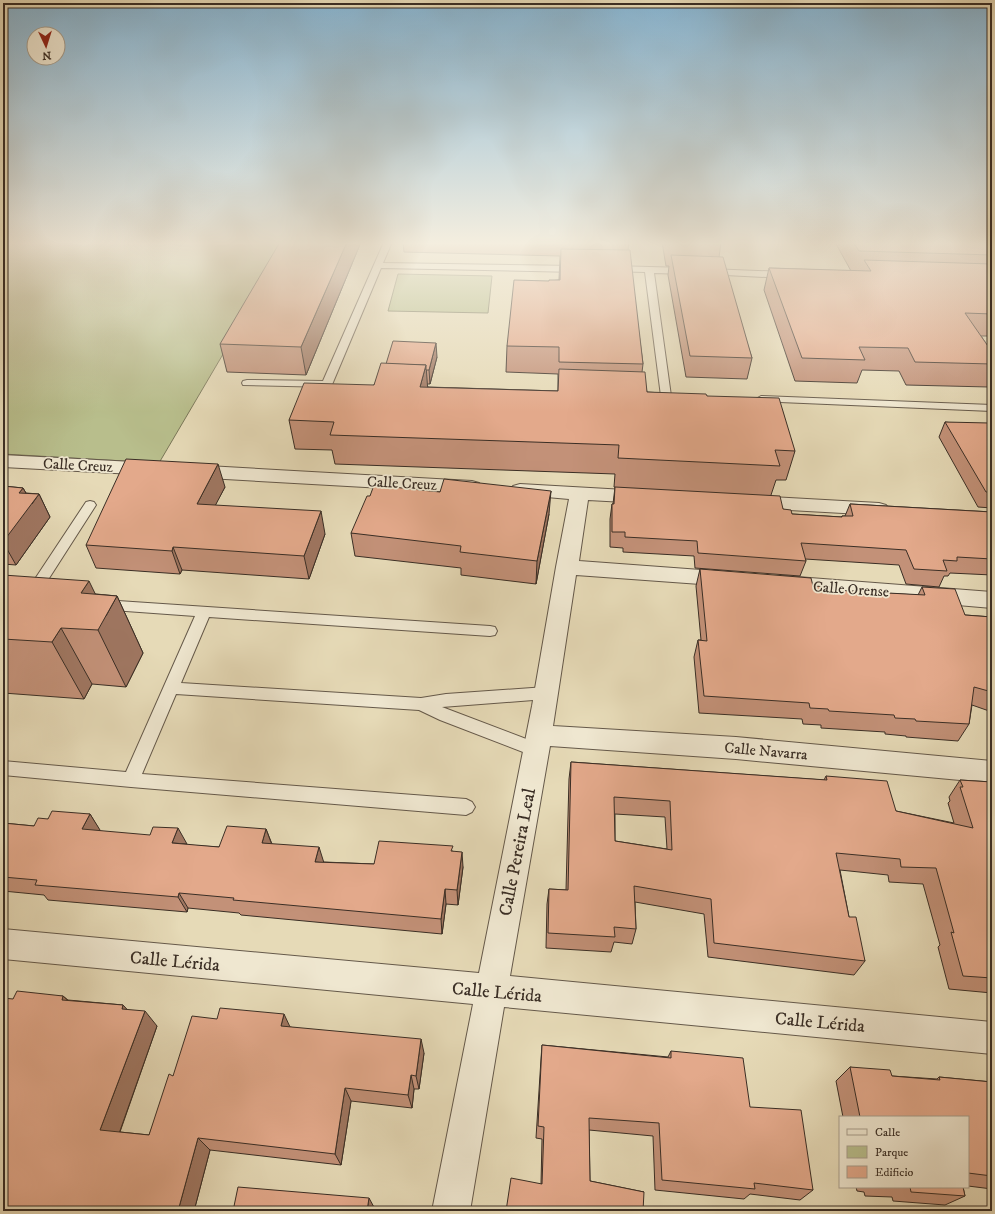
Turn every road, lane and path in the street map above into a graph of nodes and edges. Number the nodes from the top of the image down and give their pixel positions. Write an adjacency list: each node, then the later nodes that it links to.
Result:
1 (366, 299): 3 (lane)
2 (653, 299): 4 (lane)
3 (246, 383)
4 (666, 396)
5 (753, 399): 6 (lane)
6 (992, 408)
7 (3, 461): 8 (street, Calle Creuz)
8 (580, 493): 9 (street, Calle Creuz); 13 (street, Calle Pereira Leal)
9 (660, 498)
10 (731, 501): 12 (street)
11 (90, 504): 14 (lane)
12 (897, 510)
13 (566, 566): 15 (street, Calle Orense); 20 (street, Calle Pereira Leal)
14 (45, 600)
15 (992, 600)
16 (92, 604): 17 (lane)
17 (204, 612): 18 (lane); 19 (lane)
18 (490, 631)
19 (171, 688): 21 (lane); 25 (lane)
20 (546, 693): 21 (lane); 22 (street, Calle Pereira Leal)
21 (421, 704): 22 (lane)
22 (538, 742): 24 (street, Calle Navarra); 28 (street, Calle Pereira Leal)
23 (3, 768): 25 (lane)
24 (992, 772)
25 (131, 780): 26 (lane)
26 (466, 807)
27 (3, 944): 28 (street, Calle Lérida)
28 (490, 991): 29 (street, Calle Lérida); 30 (street, Calle Pereira Leal)
29 (992, 1038)
30 (450, 1211)

